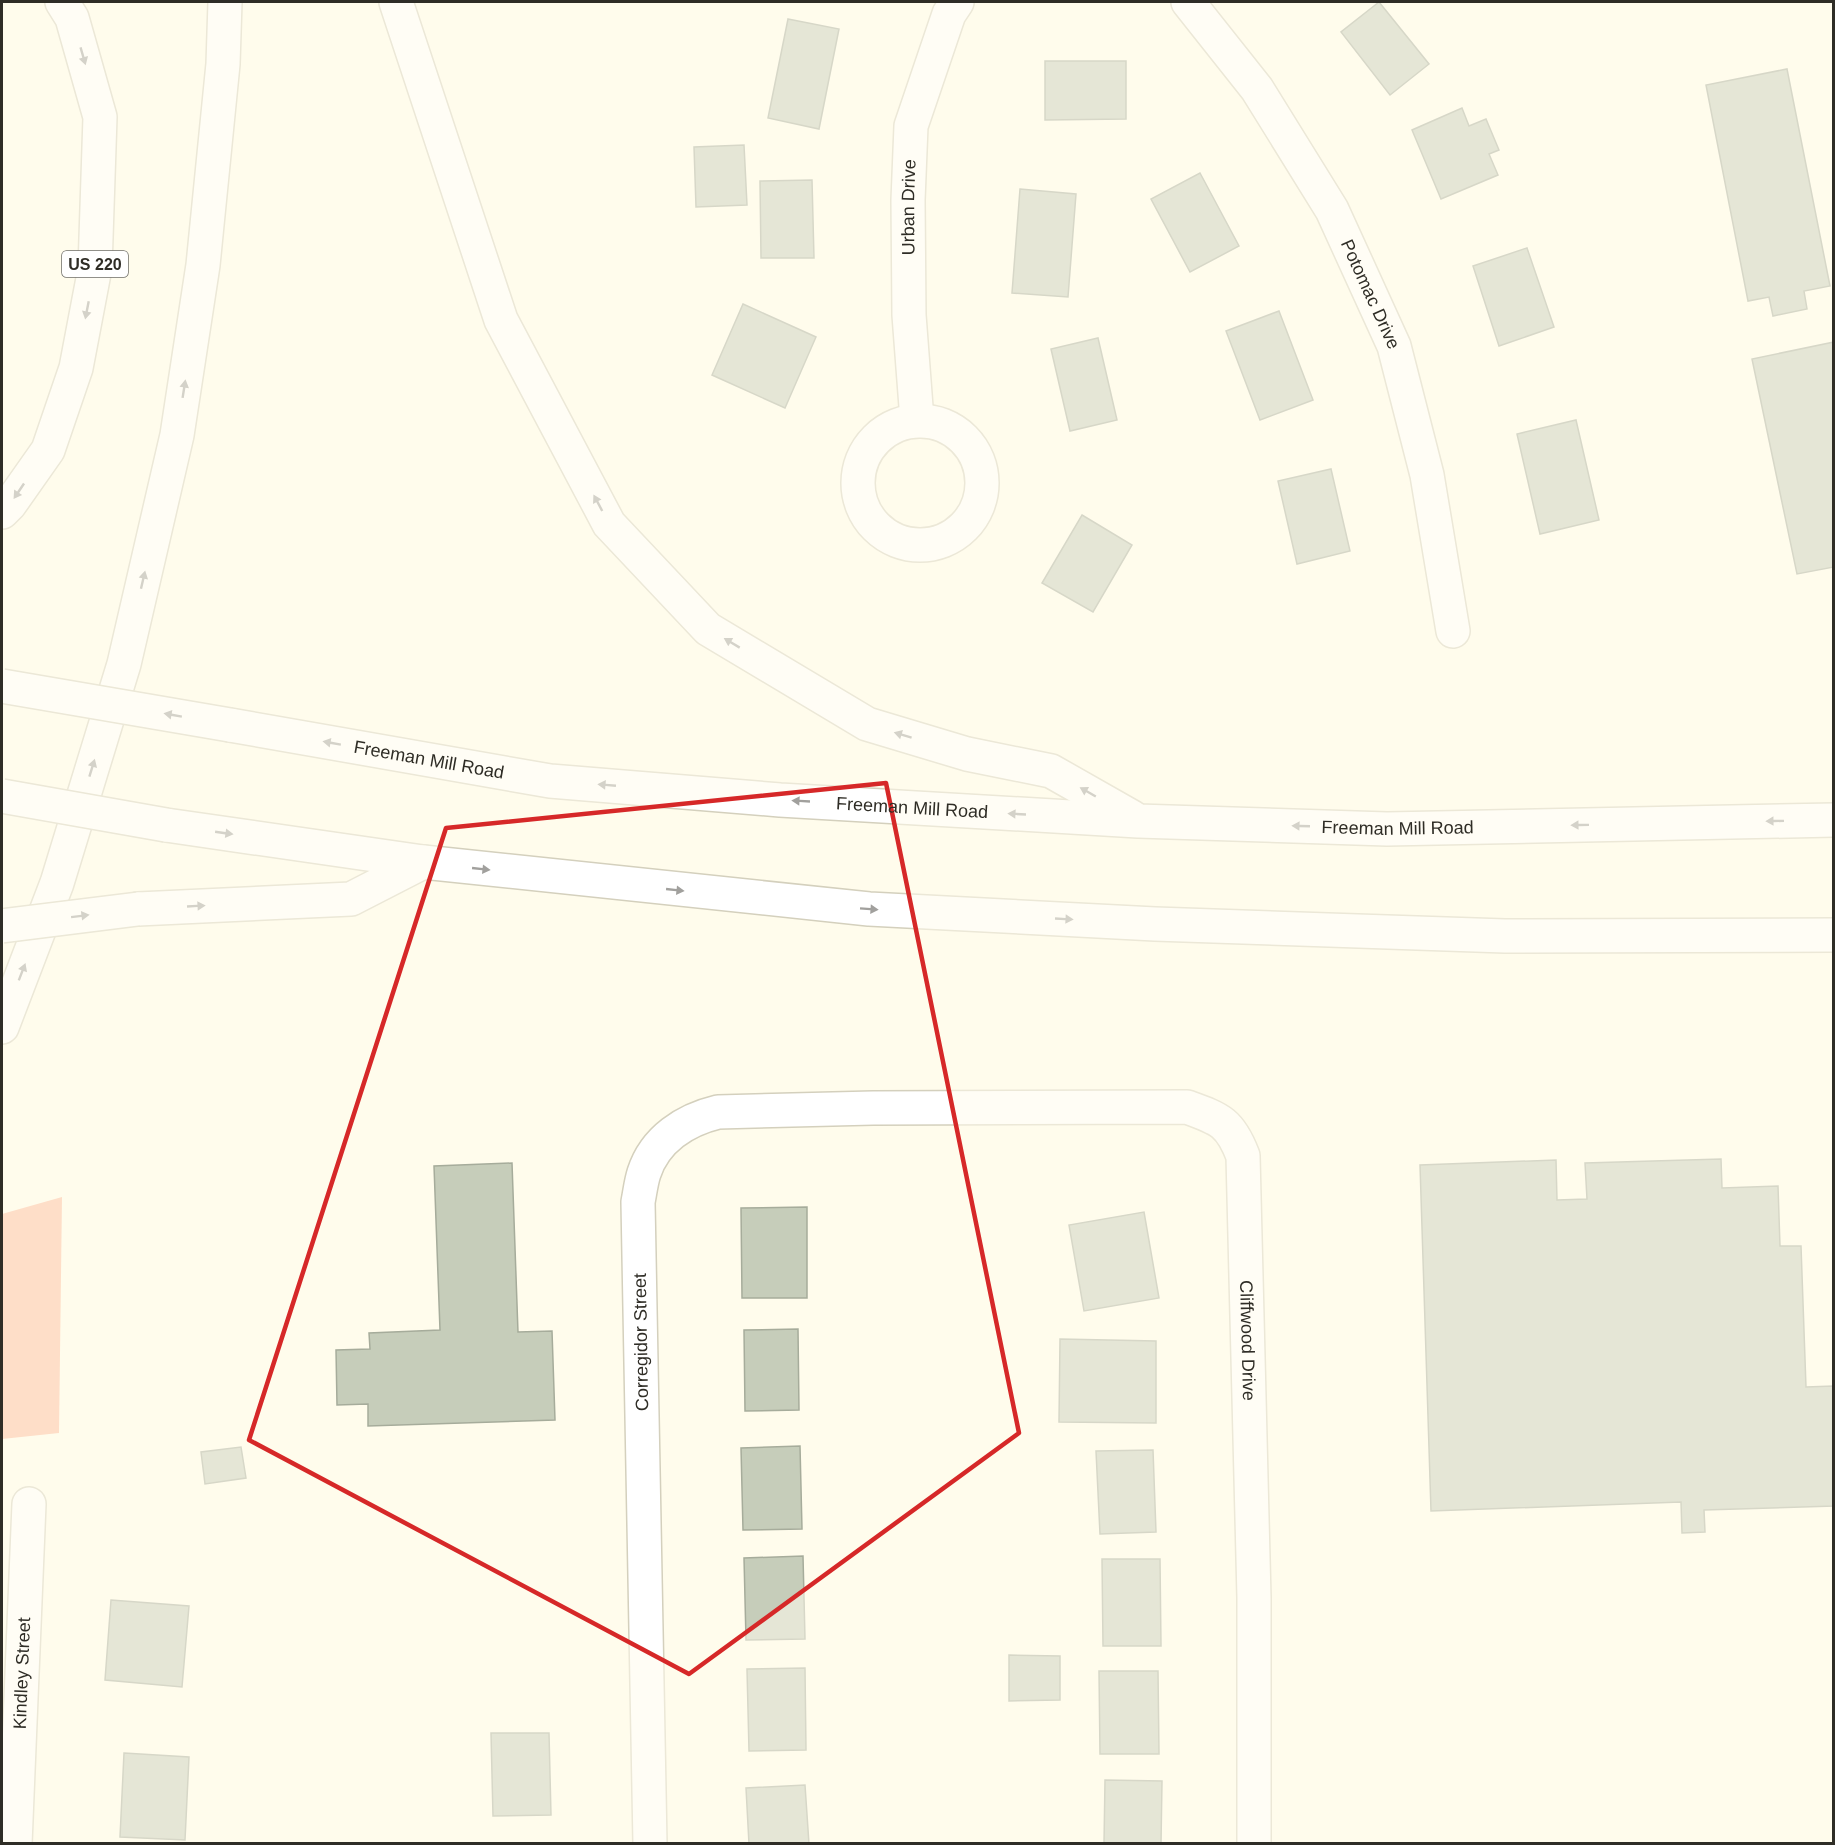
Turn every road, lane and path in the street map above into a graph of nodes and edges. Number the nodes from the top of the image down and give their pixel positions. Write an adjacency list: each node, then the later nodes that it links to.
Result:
1 (62, 2): 7 (main road, US 220, one-way to 7)
2 (225, 2): 16 (main road, one-way to 2)
3 (396, 2): 12 (main road, one-way to 3)
4 (957, 2): 6 (main road, Urban Drive)
5 (1188, 2): 8 (main road, Potomac Drive)
6 (917, 420)
7 (2, 512)
8 (1453, 631)
9 (2, 686): 12 (main road, Freeman Mill Road, one-way to 9, bridge)
10 (2, 796): 13 (main road, one-way to 13, bridge)
11 (1833, 820): 12 (main road, Freeman Mill Road, one-way to 12)
12 (1138, 821)
13 (423, 862): 14 (main road, one-way to 13, bridge); 15 (main road, one-way to 15)
14 (2, 926)
15 (1833, 935)
16 (2, 1027)
17 (948, 1108): 20 (main road, Corregidor Street); 21 (main road, Cliffwood Drive)
18 (29, 1504): 19 (main road, Kindley Street)
19 (15, 1844)
20 (650, 1844)
21 (1254, 1844)

